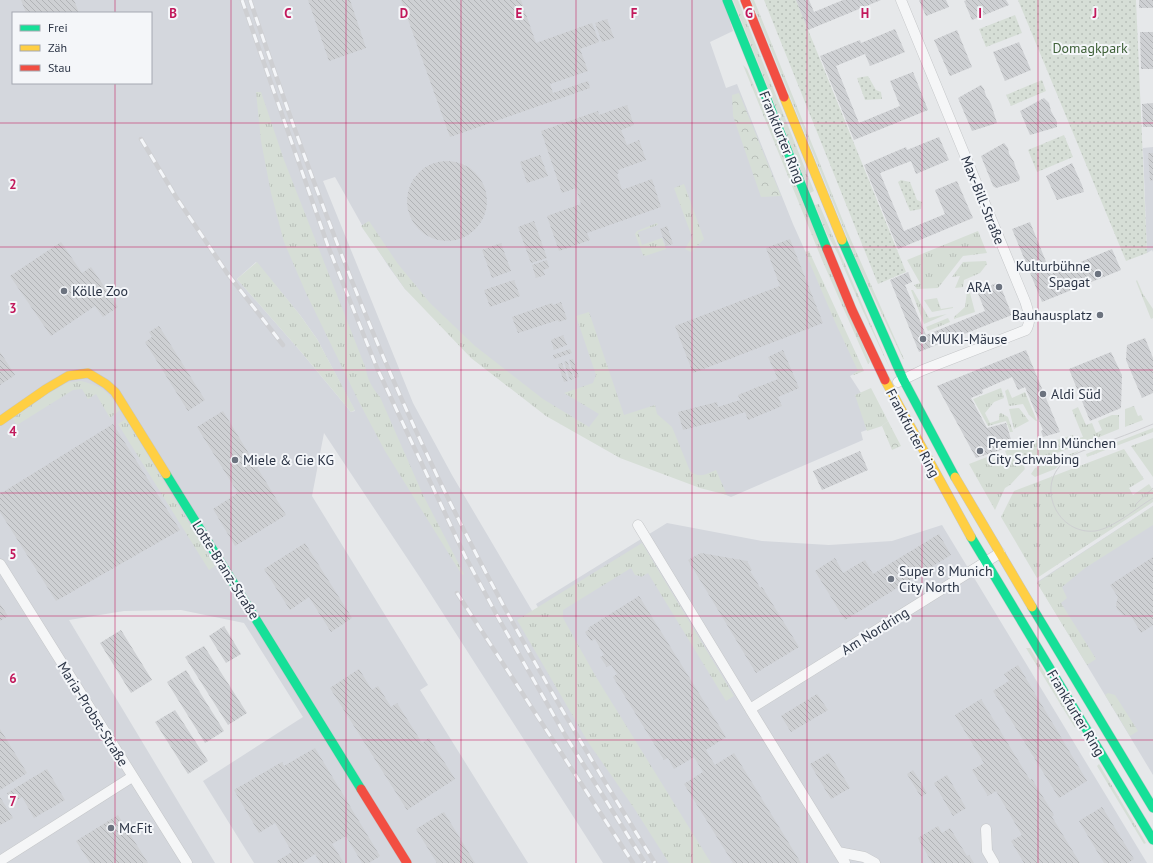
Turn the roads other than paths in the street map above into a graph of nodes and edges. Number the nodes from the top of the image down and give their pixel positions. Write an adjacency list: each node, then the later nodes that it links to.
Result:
1 (727, 0): 5 (main road, Frankfurter Ring)
2 (745, 0): 4 (main road, Frankfurter Ring)
3 (901, 0): 4 (street, Max-Bill-Straße)
4 (903, 379): 5 (street, Max-Bill-Straße); 8 (main road, Frankfurter Ring)
5 (888, 386): 9 (main road, Frankfurter Ring)
6 (0, 421): 19 (main road, Lotte-Branz-Straße)
7 (638, 525): 11 (street)
8 (1000, 553): 9 (street, Am Nordring); 13 (main road, Frankfurter Ring)
9 (986, 562): 11 (street, Am Nordring); 15 (main road, Frankfurter Ring)
10 (0, 564): 12 (street, Maria-Probst-Straße)
11 (750, 709): 16 (street)
12 (132, 777): 17 (street); 18 (street, Maria-Probst-Straße)
13 (1153, 808)
14 (986, 829): 22 (street)
15 (1153, 840)
16 (838, 852): 20 (street); 21 (street)
17 (0, 861)
18 (187, 863)
19 (407, 863)
20 (845, 863)
21 (875, 863)
22 (994, 863)

